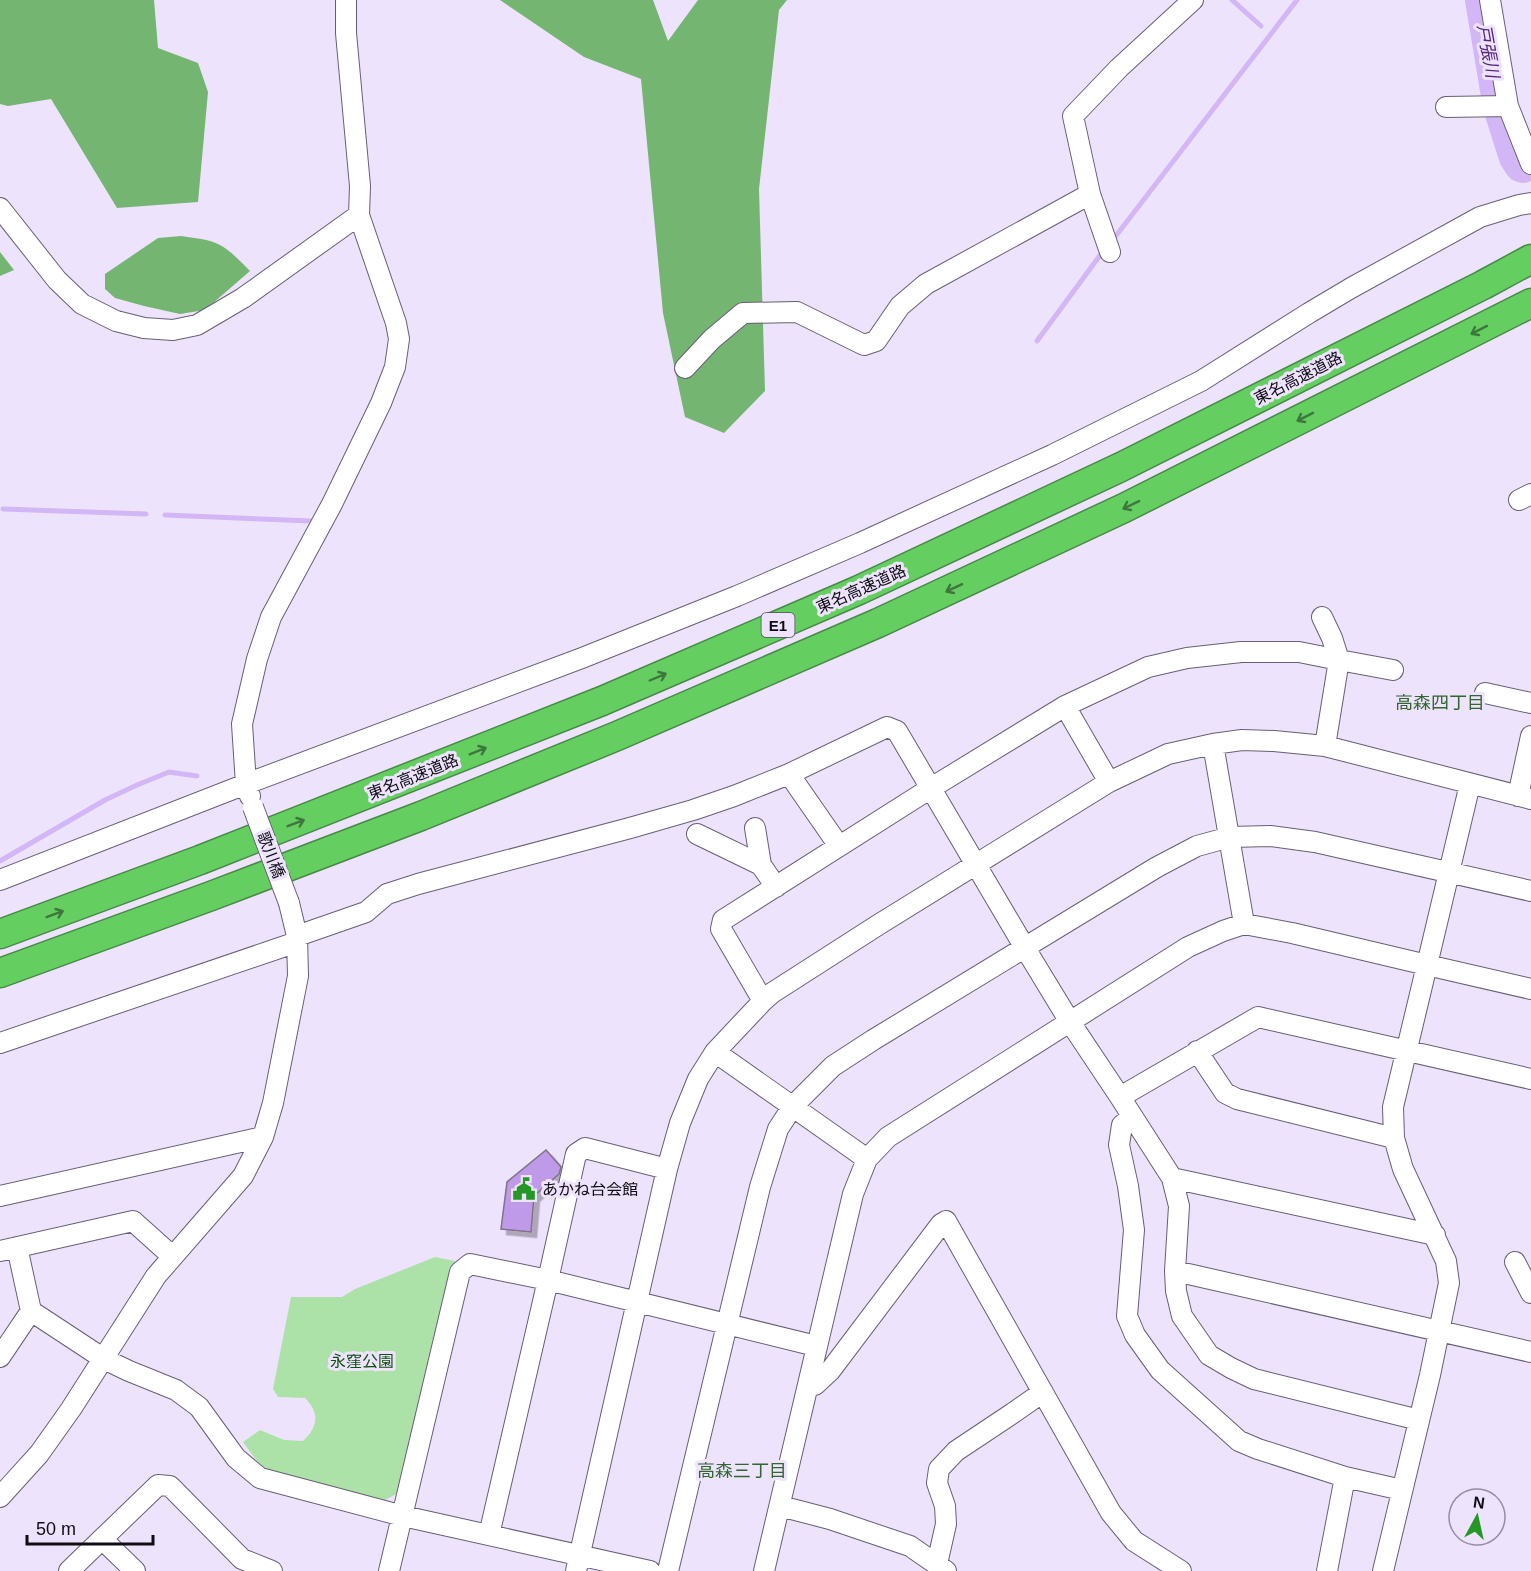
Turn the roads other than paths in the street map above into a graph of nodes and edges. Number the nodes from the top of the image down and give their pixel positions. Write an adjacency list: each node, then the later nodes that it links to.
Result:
1 (346, 0): 10 (street)
2 (1193, 0): 7 (street)
3 (1490, 0): 4 (street)
4 (1508, 106): 5 (street); 6 (street)
5 (1446, 107)
6 (1531, 164)
7 (1090, 194): 11 (street); 14 (street)
8 (1531, 203): 26 (street)
9 (0, 208): 10 (street)
10 (359, 215): 26 (street, 歌川橋)
11 (1110, 252)
12 (1531, 259): 41 (highway, 東名高速道路 / E1, one-way to 12)
13 (1531, 303): 45 (highway, E1, one-way to 45)
14 (686, 368)
15 (1322, 617): 16 (street)
16 (1339, 660): 17 (street); 20 (street); 23 (street)
17 (1393, 670)
18 (1485, 693): 19 (street)
19 (1531, 703)
20 (1065, 706): 25 (street); 28 (street)
21 (1531, 736): 29 (street)
22 (1213, 744): 23 (street); 25 (street); 32 (street)
23 (1325, 746): 27 (street)
24 (789, 774): 28 (street); 33 (street); 42 (street)
25 (1109, 782): 35 (street)
26 (246, 784): 37 (street); 42 (street, 歌川橋, bridge)
27 (1470, 784): 29 (street); 36 (street)
28 (930, 788): 33 (street); 35 (street)
29 (1524, 797)
30 (755, 828): 34 (street)
31 (697, 834): 34 (street)
32 (1230, 837): 36 (street); 40 (street); 43 (street)
33 (839, 846): 38 (street)
34 (761, 865): 38 (street)
35 (977, 865): 43 (street); 47 (street)
36 (1449, 872): 39 (street); 44 (street)
37 (0, 880)
38 (776, 887): 47 (street)
39 (1531, 891)
40 (1244, 924): 44 (street); 48 (street)
41 (0, 934)
42 (297, 939): 49 (street); 57 (street, 歌川橋)
43 (1025, 948): 48 (street); 55 (street)
44 (1427, 965): 46 (street); 50 (street)
45 (0, 973)
46 (1531, 989)
47 (763, 1001): 52 (street)
48 (1071, 1022): 54 (street); 59 (street)
49 (0, 1043)
50 (1407, 1050): 51 (street); 53 (street); 58 (street)
51 (1197, 1051): 54 (street); 58 (street)
52 (715, 1052): 55 (street); 60 (street)
53 (1531, 1078)
54 (1120, 1096): 56 (street)
55 (793, 1107): 59 (street); 72 (street)
56 (1132, 1117): 61 (street); 81 (street)
57 (263, 1137): 62 (street); 65 (street, 歌川橋)
58 (1394, 1138): 63 (street)
59 (867, 1159): 74 (street)
60 (667, 1169): 68 (street); 70 (street)
61 (1172, 1178): 63 (street); 67 (street)
62 (0, 1196)
63 (1435, 1235): 73 (street)
64 (9, 1249): 65 (street); 71 (street)
65 (172, 1256): 77 (street, 歌川橋)
66 (1515, 1262): 69 (street)
67 (1175, 1271): 73 (street); 80 (street)
68 (548, 1280): 70 (street); 85 (street); 86 (street)
69 (1531, 1293)
70 (637, 1302): 72 (street); 88 (street)
71 (31, 1311): 76 (street); 77 (street)
72 (726, 1324): 74 (street); 95 (street)
73 (1440, 1331): 75 (street); 80 (street)
74 (816, 1346): 78 (street)
75 (1531, 1352)
76 (0, 1357)
77 (104, 1359): 83 (street, 歌川橋); 85 (street)
78 (808, 1385): 79 (street); 84 (street)
79 (1043, 1392): 89 (street); 97 (street)
80 (1419, 1420): 82 (street)
81 (1345, 1477): 82 (street); 98 (street)
82 (1402, 1490): 99 (street)
83 (0, 1497)
84 (780, 1506): 89 (street); 96 (street)
85 (403, 1516): 86 (street); 93 (street)
86 (489, 1535): 88 (street)
87 (102, 1539): 90 (street); 91 (street); 92 (street)
88 (578, 1563): 94 (street)
89 (942, 1568)
90 (69, 1571)
91 (135, 1571)
92 (272, 1571)
93 (389, 1571)
94 (650, 1571)
95 (668, 1571)
96 (764, 1571)
97 (1181, 1571)
98 (1327, 1571)
99 (1383, 1571)

